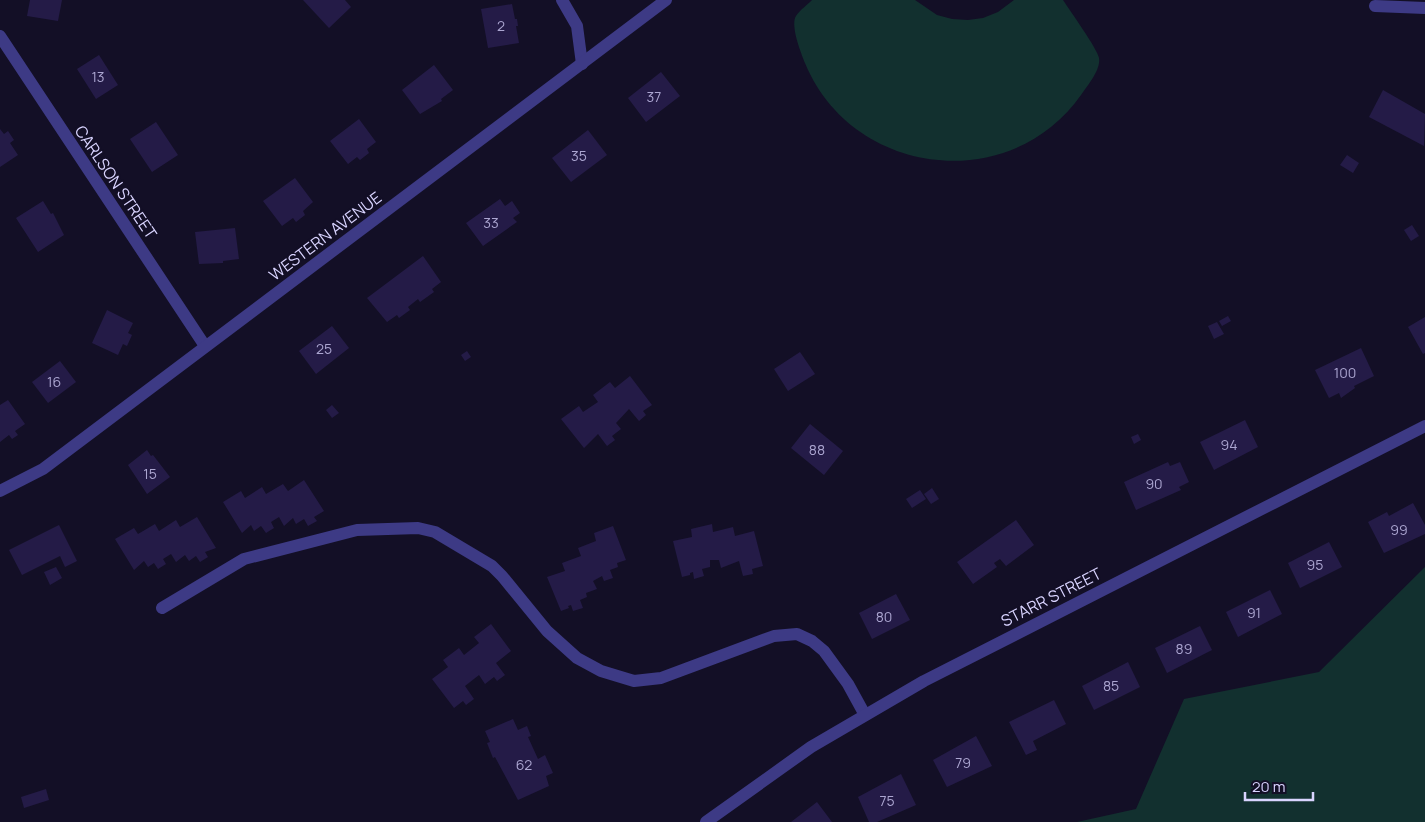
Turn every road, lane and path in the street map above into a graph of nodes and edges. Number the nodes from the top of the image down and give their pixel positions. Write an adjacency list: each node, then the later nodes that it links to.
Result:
1 (562, 0): 6 (street)
2 (666, 0): 6 (street, WESTERN AVENUE)
3 (1375, 6): 4 (street)
4 (1425, 8)
5 (0, 36): 7 (street, CARLSON STREET)
6 (582, 64): 7 (street, WESTERN AVENUE)
7 (205, 346): 9 (street, WESTERN AVENUE)
8 (1425, 426): 11 (street, STARR STREET)
9 (0, 491)
10 (162, 608): 11 (street)
11 (865, 715): 12 (street, STARR STREET)
12 (706, 822)

